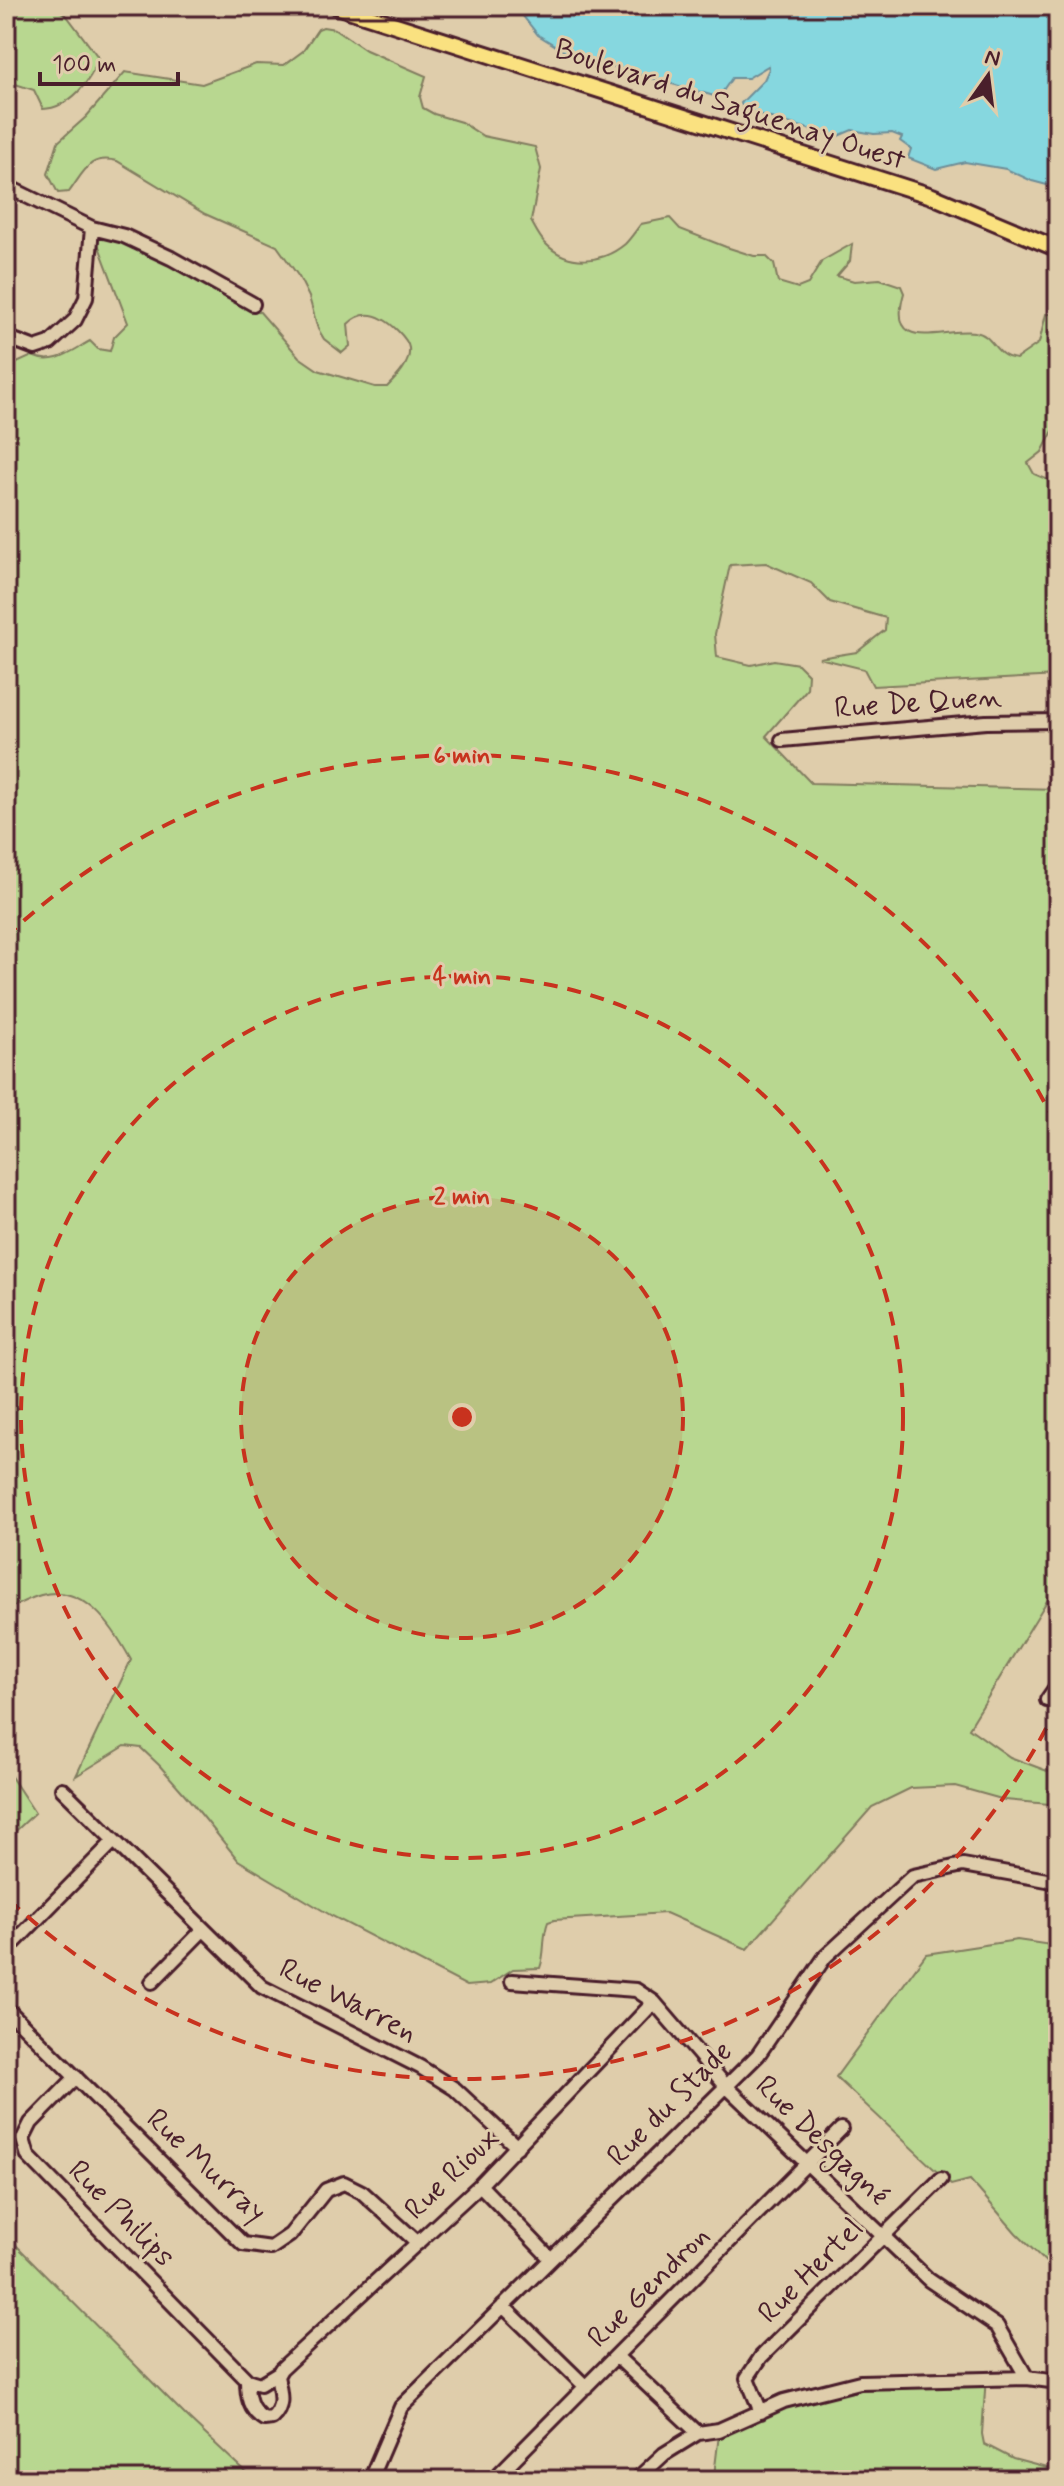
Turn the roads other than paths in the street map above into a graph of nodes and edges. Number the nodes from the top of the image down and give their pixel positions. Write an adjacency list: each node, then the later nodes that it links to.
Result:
1 (336, 6): 4 (main road, Boulevard du Saguenay Ouest)
2 (6, 186): 3 (street)
3 (92, 228): 5 (street); 6 (street)
4 (1058, 249)
5 (253, 304)
6 (6, 337)
7 (1058, 721): 8 (street, Rue De Quen)
8 (782, 740)
9 (1058, 1684): 10 (street)
10 (1047, 1700)
11 (62, 1789): 12 (street, Rue Warren)
12 (114, 1841): 14 (street, Rue Warren); 15 (street)
13 (1058, 1882): 21 (street, Rue du Stade)
14 (203, 1930): 17 (street); 23 (street, Rue Warren)
15 (6, 1951)
16 (512, 1981): 18 (street, Rue Desgagné)
17 (152, 1982)
18 (654, 2002): 21 (street, Rue Desgagné); 23 (street, Rue Rioux)
19 (6, 2008): 20 (street, Rue Murray)
20 (76, 2077): 28 (street, Rue Murray); 34 (street, Rue Philips)
21 (726, 2086): 24 (street, Rue Desgagné); 29 (street, Rue du Stade)
22 (841, 2129): 24 (street, Rue Gendron)
23 (517, 2147): 26 (street, Rue Rioux)
24 (807, 2163): 27 (street, Rue Desgagné); 31 (street, Rue Gendron)
25 (941, 2179): 27 (street, Rue Hertel)
26 (480, 2185): 28 (street, Rue Rioux); 29 (street)
27 (883, 2236): 33 (street, Rue Desgagné); 37 (street, Rue Hertel)
28 (418, 2243): 32 (street, Rue Rioux)
29 (551, 2259): 30 (street, Rue du Stade)
30 (503, 2306): 36 (street); 39 (street, Rue du Stade)
31 (616, 2356): 36 (street, Rue Gendron); 38 (street)
32 (278, 2373): 34 (street); 34 (street)
33 (1027, 2378): 35 (street); 37 (street)
34 (247, 2380)
35 (1058, 2382)
36 (586, 2387): 40 (street, Rue Gendron)
37 (761, 2412): 38 (street)
38 (698, 2433): 41 (street)
39 (376, 2480)
40 (493, 2480)
41 (636, 2480)

